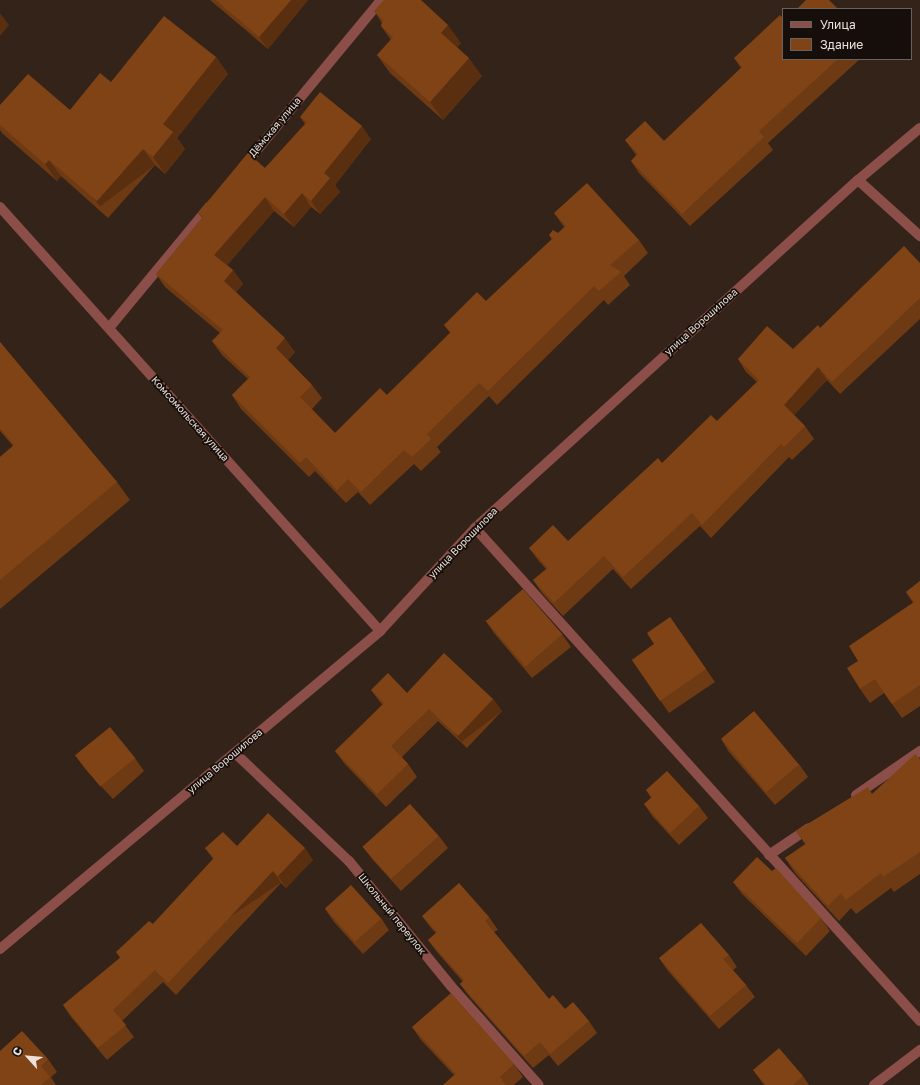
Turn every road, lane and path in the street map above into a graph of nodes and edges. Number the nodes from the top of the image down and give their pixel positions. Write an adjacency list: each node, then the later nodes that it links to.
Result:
1 (381, 0): 3 (street, Дёмская улица)
2 (920, 128): 4 (street, улица Ворошилова)
3 (235, 176)
4 (858, 180): 7 (street); 9 (street, улица Ворошилова)
5 (214, 201): 8 (street)
6 (0, 207): 8 (street, Комсомольская улица)
7 (920, 236)
8 (109, 328): 10 (street, Комсомольская улица)
9 (475, 528): 10 (street, улица Ворошилова); 15 (street)
10 (380, 631): 12 (street, улица Ворошилова)
11 (920, 751): 13 (street)
12 (235, 753): 16 (street, улица Ворошилова); 19 (street, Школьный переулок)
13 (848, 801)
14 (822, 819): 15 (street)
15 (769, 855): 17 (street)
16 (0, 949)
17 (920, 1021)
18 (920, 1050): 20 (street)
19 (540, 1085)
20 (874, 1085)

